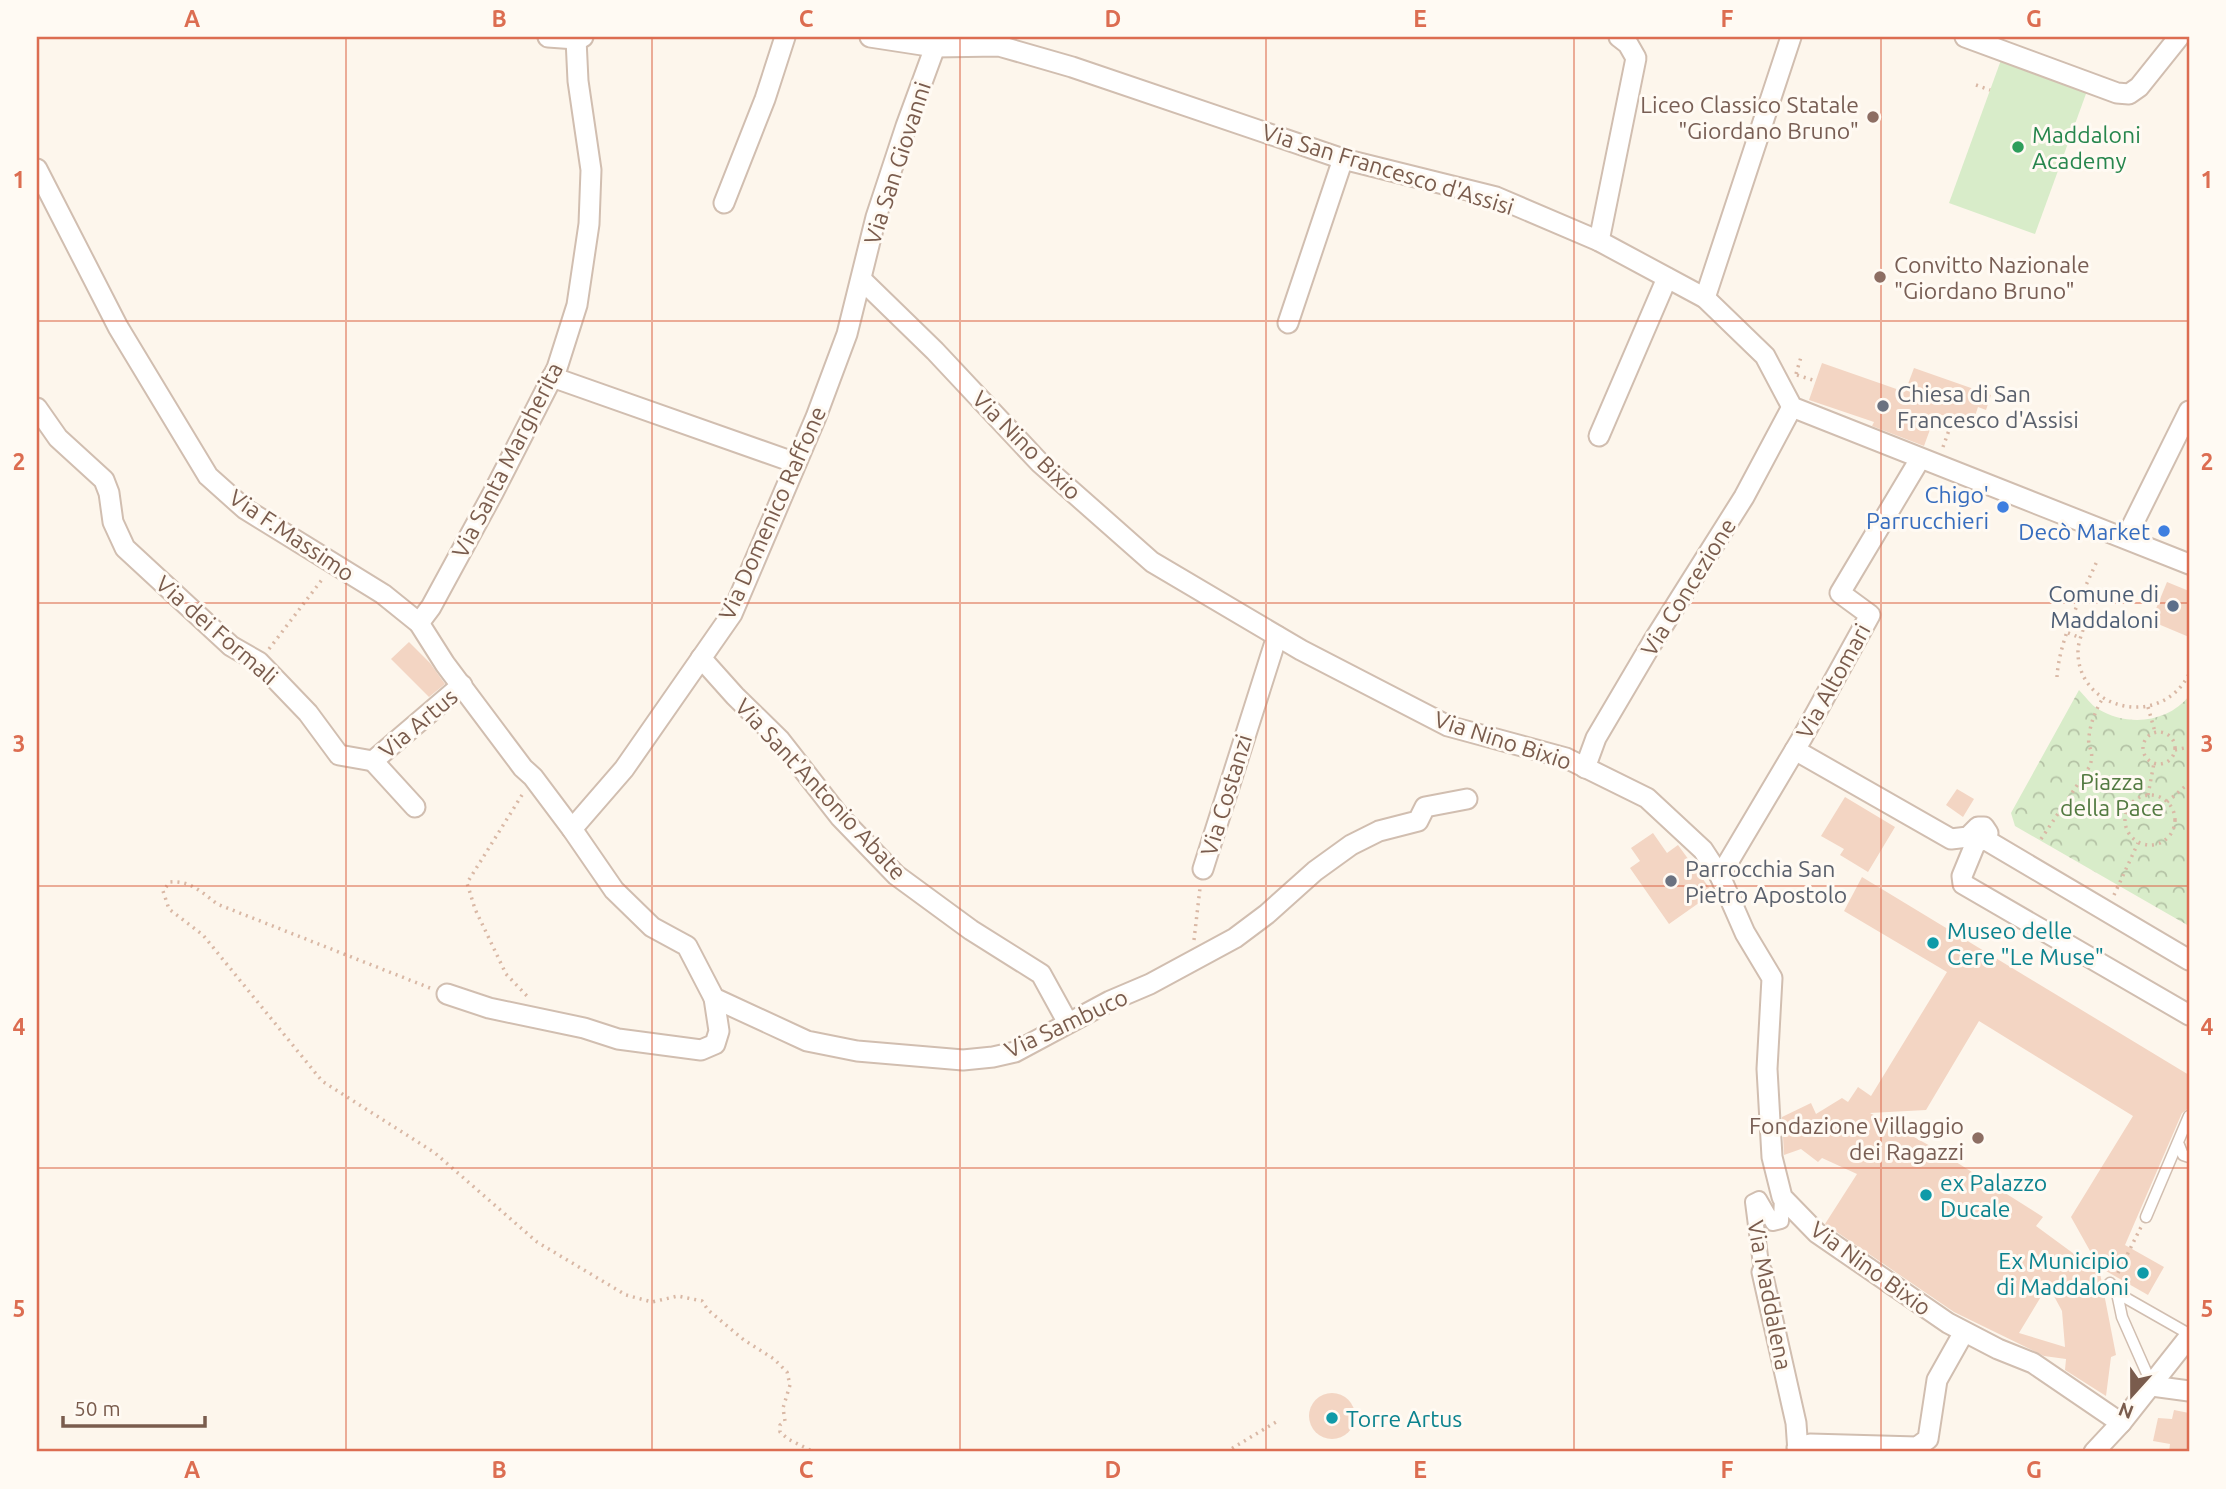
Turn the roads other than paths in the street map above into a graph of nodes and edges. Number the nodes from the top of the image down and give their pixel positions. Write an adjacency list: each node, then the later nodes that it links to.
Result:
1 (548, 37): 8 (street)
2 (785, 37): 13 (street)
3 (870, 37): 10 (street, Via San Francesco d'Assisi)
4 (1619, 37): 14 (street)
5 (1791, 37): 17 (street)
6 (1965, 37): 7 (street)
7 (2179, 37)
8 (579, 38): 19 (street, Via Santa Margherita)
9 (1001, 42): 10 (street, Via San Francesco d'Assisi); 11 (street, Via San Francesco d'Assisi)
10 (935, 47): 16 (street, Via San Giovanni)
11 (1343, 159): 14 (street, Via San Francesco d'Assisi); 18 (street)
12 (37, 169): 28 (street, Via F.Massimo)
13 (724, 203)
14 (1599, 242): 15 (street, Via San Francesco d'Assisi)
15 (1667, 278): 17 (street, Via San Francesco d'Assisi); 23 (street)
16 (862, 280): 25 (street, Via Domenico Raffone); 29 (street, Via Nino Bixio)
17 (1704, 298): 20 (street, Via San Francesco d'Assisi)
18 (1288, 323)
19 (552, 377): 25 (street); 28 (street, Via Santa Margherita)
20 (1792, 407): 24 (street); 34 (street, Via Concezione)
21 (37, 408): 33 (street, Via dei Formali)
22 (2189, 411): 26 (street)
23 (1599, 436)
24 (1928, 462): 26 (street); 32 (street, Via Altomari)
25 (796, 463): 30 (street, Via Domenico Raffone)
26 (2126, 538): 27 (street)
27 (2189, 564)
28 (419, 624): 31 (street, Via F.Massimo)
29 (1277, 636): 34 (street, Via Nino Bixio); 39 (street, Via Costanzi)
30 (701, 658): 37 (street, Via Domenico Raffone); 45 (street, Via Sant'Antonio Abate)
31 (462, 685): 33 (street, Via Artus); 37 (street, Via F.Massimo)
32 (1796, 750): 38 (street); 40 (street, Via Altomari)
33 (373, 761): 36 (street)
34 (1585, 768): 40 (street, Via Nino Bixio)
35 (1468, 799): 45 (street, Via Sambuco)
36 (415, 807)
37 (572, 829): 43 (street)
38 (1978, 839): 41 (street); 44 (street)
39 (1203, 869)
40 (1720, 876): 49 (street, Via Nino Bixio)
41 (2189, 960)
42 (447, 994): 43 (street)
43 (714, 998): 45 (street, Via Sambuco)
44 (2189, 1015)
45 (1068, 1023)
46 (2189, 1116): 47 (lane)
47 (2179, 1145): 48 (lane); 50 (lane)
48 (2189, 1157)
49 (1782, 1197): 51 (street, Via Maddalena); 54 (street, Via Nino Bixio)
50 (2146, 1217)
51 (1762, 1272): 59 (street, Via Maddalena)
52 (2110, 1283): 53 (lane)
53 (2117, 1293): 55 (lane); 56 (lane)
54 (1964, 1332): 58 (street, Via Nino Bixio); 59 (street)
55 (2189, 1335): 56 (street)
56 (2152, 1386): 57 (street); 58 (street)
57 (2189, 1391)
58 (2121, 1423): 60 (street)
59 (1798, 1450)
60 (2094, 1452)

